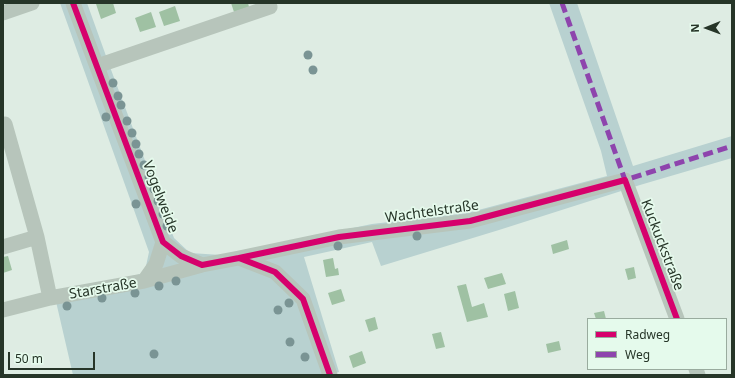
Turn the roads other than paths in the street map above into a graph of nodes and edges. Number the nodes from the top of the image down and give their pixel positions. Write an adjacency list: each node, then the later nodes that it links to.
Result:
1 (32, 3): 4 (street)
2 (73, 3): 5 (street, Vogelweide)
3 (270, 7): 5 (street)
4 (3, 13)
5 (97, 66): 9 (street, Vogelweide)
6 (5, 124): 8 (street)
7 (625, 180): 11 (street, Wachtelstraße); 16 (street, Kuckuckstraße)
8 (37, 237): 10 (street); 14 (street)
9 (163, 242): 12 (street, Vogelweide); 13 (street)
10 (3, 248)
11 (239, 258): 12 (street); 17 (street)
12 (202, 265): 13 (street, Starstraße)
13 (144, 281): 14 (street, Starstraße)
14 (50, 298): 15 (street, Starstraße)
15 (3, 310)
16 (677, 318)
17 (330, 375)

